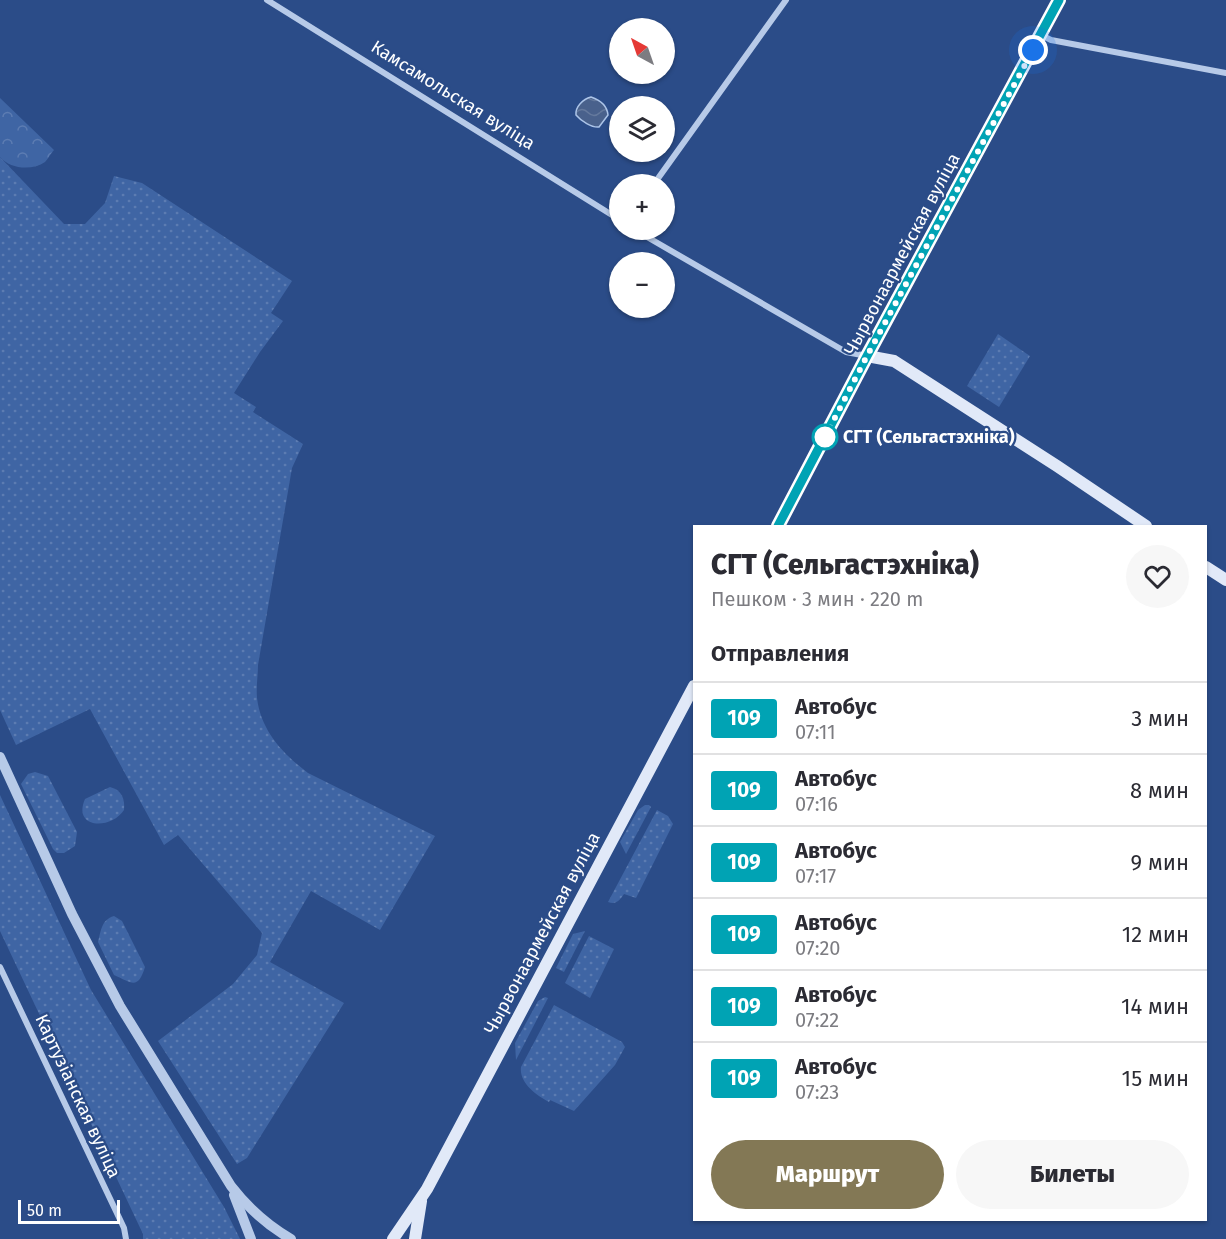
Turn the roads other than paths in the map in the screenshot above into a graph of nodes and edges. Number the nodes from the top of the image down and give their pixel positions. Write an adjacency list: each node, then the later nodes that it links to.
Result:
1 (267, 0): 7 (street, Камсамольская вуліца)
2 (786, 0): 6 (street)
3 (1059, 0): 4 (main road, Чырвонаармейская вуліца)
4 (1041, 35): 5 (street); 9 (main road, Чырвонаармейская вуліца)
5 (1226, 73)
6 (661, 174)
7 (609, 213)
8 (652, 240): 9 (street)
9 (867, 356): 10 (main road, Чырвонаармейская вуліца); 11 (main road)
10 (779, 525)
11 (1145, 525)
12 (1207, 568): 13 (main road)
13 (1226, 580)
14 (693, 688): 18 (main road, Чырвонаармейская вуліца)
15 (0, 757): 17 (street)
16 (0, 967): 19 (street, Картузіанская вуліца)
17 (231, 1186): 20 (street); 21 (street)
18 (422, 1197): 22 (main road, Чырвонаармейская вуліца); 23 (main road, Чырвонаармейская вуліца)
19 (126, 1239)
20 (251, 1239)
21 (291, 1239)
22 (393, 1239)
23 (415, 1239)

